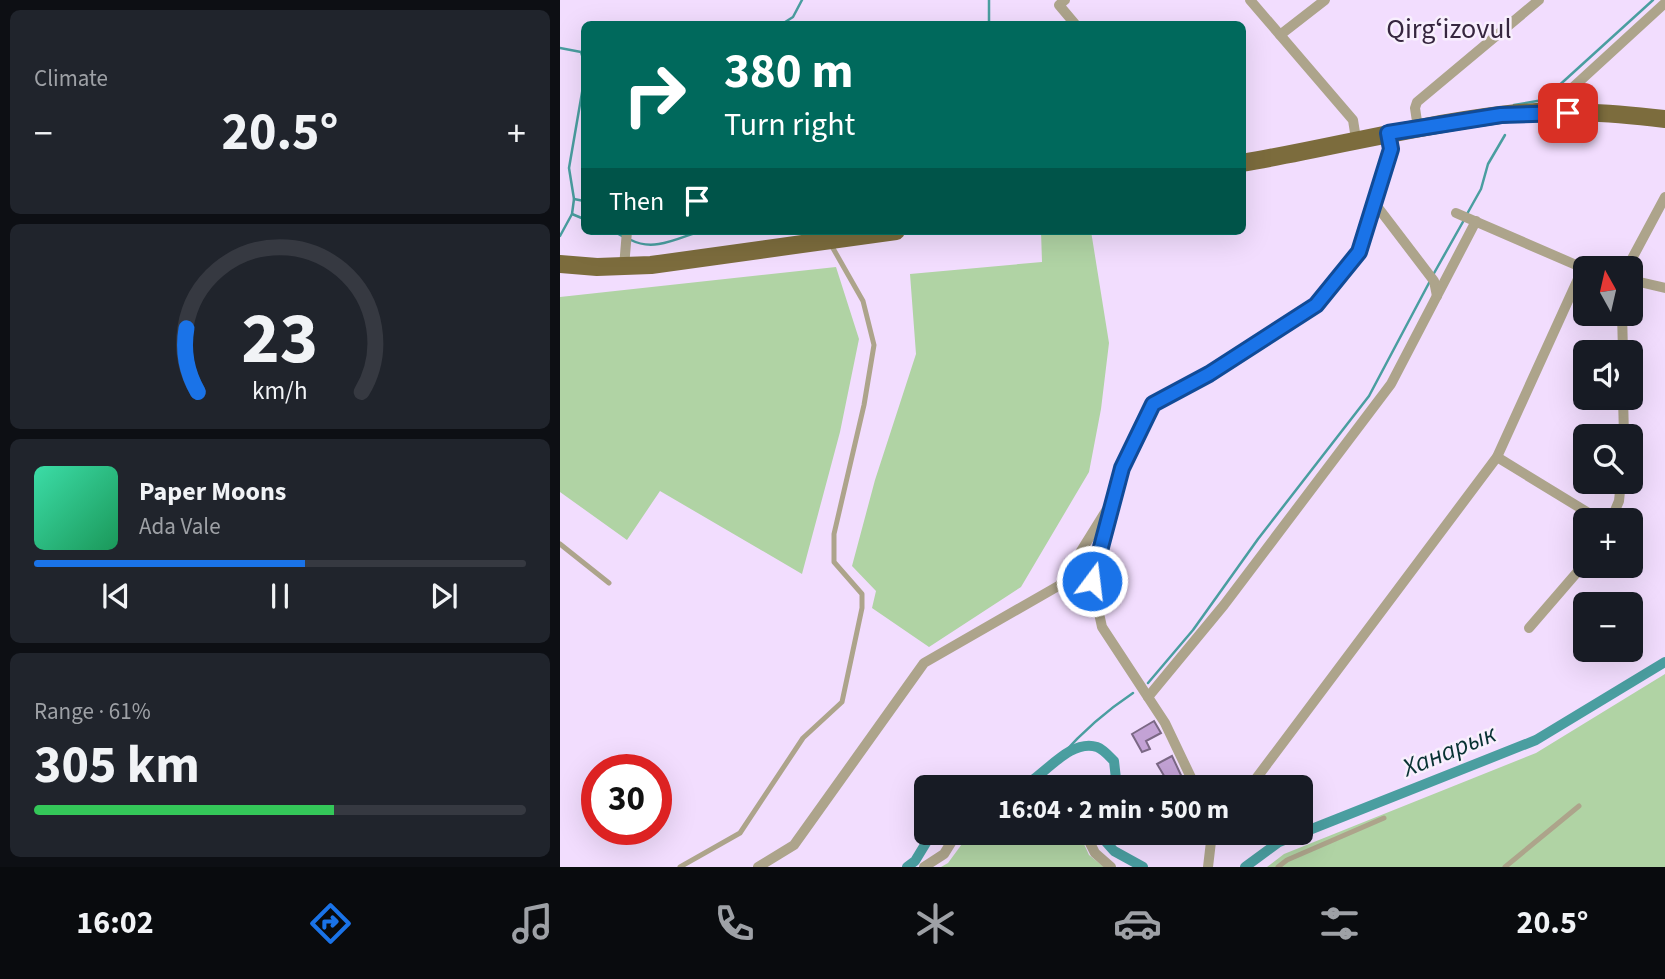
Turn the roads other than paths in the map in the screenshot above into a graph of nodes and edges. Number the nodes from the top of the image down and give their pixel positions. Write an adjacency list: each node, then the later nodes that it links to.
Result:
1 (1065, 0): 6 (street)
2 (1250, 0): 7 (street)
3 (1325, 0): 7 (street)
4 (1539, 0): 10 (street)
5 (1665, 4): 8 (street)
6 (1072, 21)
7 (1280, 34): 12 (street)
8 (1546, 112): 9 (main road); 10 (main road)
9 (1665, 119)
10 (1418, 128): 11 (main road)
11 (1388, 133): 12 (main road); 15 (street)
12 (1356, 139): 13 (main road)
13 (1246, 162)
14 (1665, 197): 17 (street)
15 (1373, 201): 29 (street); 31 (street)
16 (1456, 213): 18 (street)
17 (1661, 215): 22 (street)
18 (1473, 219): 24 (street); 29 (street)
19 (627, 235): 23 (street)
20 (866, 235): 21 (main road)
21 (828, 240): 23 (main road); 45 (lane)
22 (1635, 256)
23 (624, 258): 25 (main road)
24 (1573, 264)
25 (563, 267)
26 (1643, 283): 27 (street)
27 (1665, 288)
28 (1573, 293): 30 (street)
29 (1437, 296): 37 (street)
30 (1497, 457): 32 (street); 39 (street)
31 (1116, 494): 37 (street); 46 (street)
32 (1580, 508)
33 (560, 544): 35 (lane)
34 (1573, 577): 36 (street)
35 (609, 583)
36 (1529, 628)
37 (1148, 697): 38 (street)
38 (1190, 775)
39 (1259, 775)
40 (1580, 806): 51 (lane)
41 (1384, 818): 50 (lane)
42 (950, 845): 47 (street)
43 (1091, 845): 48 (street)
44 (1211, 845): 49 (street)
45 (680, 867)
46 (758, 867)
47 (925, 867)
48 (1111, 867)
49 (1209, 867)
50 (1278, 867)
51 (1505, 867)

